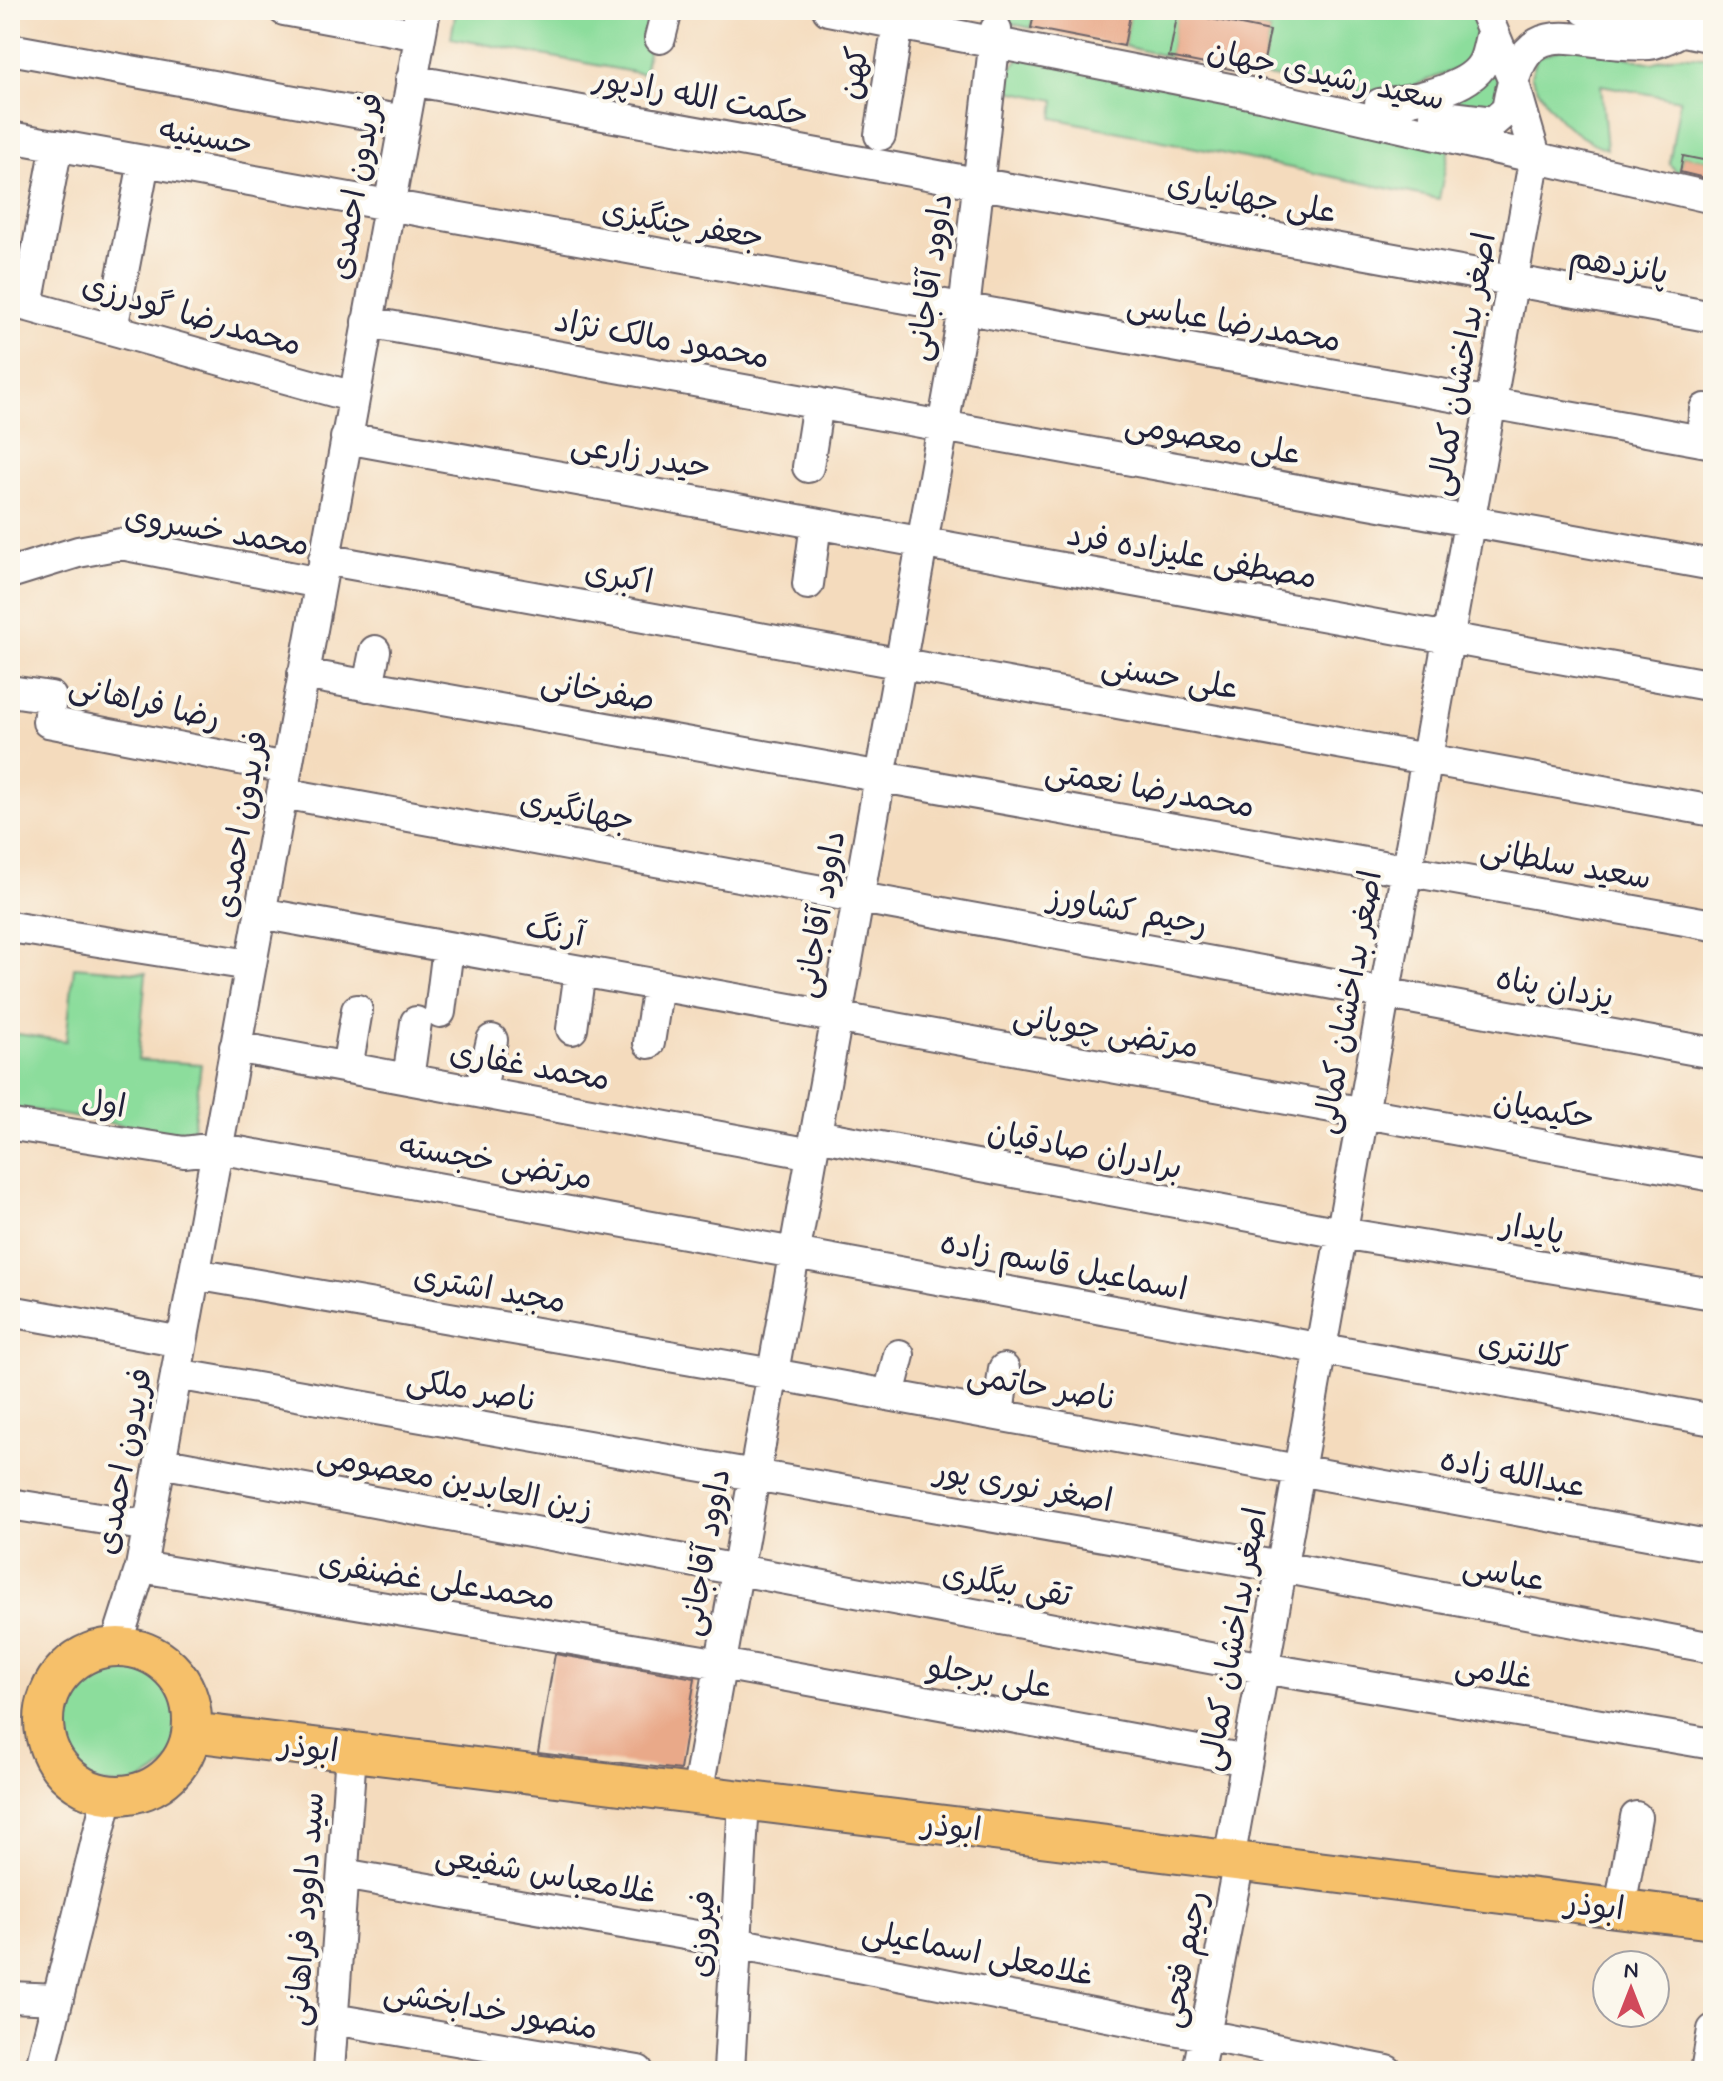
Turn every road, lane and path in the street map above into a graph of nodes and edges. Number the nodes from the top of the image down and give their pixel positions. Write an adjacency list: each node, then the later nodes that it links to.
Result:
1 (284, 10): 5 (street)
2 (828, 10): 4 (street, سعید رشیدی جهان)
3 (1585, 10): 6 (street)
4 (897, 15): 8 (street, سعید رشیدی جهان); 15 (street, کهن)
5 (421, 18): 12 (street, فریدون احمدی)
6 (1679, 20): 9 (street); 11 (street, سعید رشیدی جهان)
7 (1488, 21): 11 (street); 13 (street)
8 (995, 36): 13 (street, سعید رشیدی جهان); 18 (street, سعید رشیدی جهان); 20 (street, داوود آقاجانی)
9 (1713, 37)
10 (10, 49): 14 (street)
11 (1512, 77): 13 (street, سعید رشیدی جهان); 18 (street)
12 (411, 80): 14 (street, فریدون احمدی); 20 (street, حکمت الله رادپور)
13 (1380, 104)
14 (404, 121): 22 (street, فریدون احمدی)
15 (880, 135)
16 (10, 137): 17 (street, حسینیه)
17 (57, 145): 19 (street, حسینیه); 24 (street)
18 (1535, 156): 21 (street, سعید رشیدی جهان); 23 (street, اصغر بداخشان کمالی)
19 (144, 162): 22 (street, حسینیه); 28 (street)
20 (978, 183): 23 (street, علی جهانیاری); 25 (street, داوود آقاجانی)
21 (1713, 198)
22 (388, 206): 25 (street, جعفر چنگیزی); 27 (street, فریدون احمدی)
23 (1512, 282): 26 (street, پانزدهم); 31 (street, اصغر بداخشان کمالی)
24 (19, 303): 28 (street, محمدرضا گودرزی)
25 (964, 310): 31 (street, محمدرضا عباسی); 33 (street, داوود آقاجانی)
26 (1713, 317)
27 (367, 322): 29 (street, فریدون احمدی); 30 (street, محمود مالک نژاد)
28 (112, 329): 29 (street, محمدرضا گودرزی)
29 (354, 397): 34 (street, فریدون احمدی)
30 (818, 403): 33 (street, محمود مالک نژاد); 36 (street)
31 (1490, 405): 35 (street, محمدرضا عباسی); 37 (street, اصغر بداخشان کمالی)
32 (1705, 409): 35 (street)
33 (944, 426): 37 (street, علی معصومی); 39 (street, داوود آقاجانی)
34 (346, 438): 38 (street, حیدر زارعی); 41 (street, فریدون احمدی)
35 (1707, 442)
36 (808, 467)
37 (1469, 521): 40 (street, علی معصومی); 44 (street, اصغر بداخشان کمالی)
38 (816, 523): 39 (street, حیدر زارعی); 43 (street)
39 (923, 542): 44 (street, مصطفی علیزاده فرد); 46 (street, داوود آقاجانی)
40 (1713, 565)
41 (322, 571): 42 (street, محمد خسروی); 46 (street, اکبری); 47 (street, فریدون احمدی)
42 (10, 573)
43 (808, 584)
44 (1448, 638): 49 (street, مصطفی علیزاده فرد); 51 (street, اصغر بداخشان کمالی)
45 (375, 651): 48 (street)
46 (901, 663): 51 (street, علی حسنی); 52 (street, داوود آقاجانی)
47 (303, 674): 48 (street, صفرخانی); 53 (street, فریدون احمدی)
48 (368, 686): 52 (street, صفرخانی)
49 (1713, 686)
50 (10, 691): 53 (street, رضا فراهانی)
51 (1427, 759): 54 (street, علی حسنی); 55 (street, اصغر بداخشان کمالی)
52 (880, 777): 55 (street, محمدرضا نعمتی); 56 (street, داوود آقاجانی)
53 (284, 780): 56 (street, جهانگیری); 57 (street, فریدون احمدی)
54 (1713, 811)
55 (1407, 871): 58 (street, سعید سلطانی); 64 (street, اصغر بداخشان کمالی)
56 (858, 898): 64 (street, رحیم کشاورز); 66 (street, داوود آقاجانی)
57 (260, 913): 60 (street, آرنگ); 61 (street, فریدون احمدی)
58 (1713, 925)
59 (10, 927): 61 (street)
60 (448, 948): 62 (street, آرنگ); 73 (street)
61 (250, 965): 70 (street, فریدون احمدی)
62 (580, 971): 63 (street, آرنگ); 67 (street)
63 (658, 985): 66 (street, آرنگ); 69 (street)
64 (1385, 993): 71 (street, یزدان پناه); 75 (street, اصغر بداخشان کمالی)
65 (357, 1010): 72 (street)
66 (837, 1018): 75 (street, مرتضی چوپانی); 77 (street, داوود آقاجانی)
67 (572, 1029)
68 (492, 1040): 74 (street)
69 (649, 1043)
70 (235, 1047): 72 (street, محمد غفاری); 78 (street, فریدون احمدی)
71 (1713, 1053)
72 (347, 1068): 73 (street, محمد غفاری)
73 (408, 1079): 74 (street, محمد غفاری)
74 (480, 1092): 77 (street, محمد غفاری)
75 (1363, 1113): 80 (street, حکیمیان); 81 (street, اصغر بداخشان کمالی)
76 (13, 1125): 79 (street, اول)
77 (814, 1144): 81 (street, برادران صادقیان); 82 (street, داوود آقاجانی)
78 (217, 1148): 79 (street, مرتضی خجسته); 82 (street, مرتضی خجسته); 83 (street, فریدون احمدی)
79 (184, 1152)
80 (1713, 1176)
81 (1341, 1233): 84 (street, پایدار); 87 (street, اصغر بداخشان کمالی)
82 (795, 1250): 87 (street, اسماعیل قاسم زاده); 91 (street, داوود آقاجانی)
83 (195, 1274): 86 (street, فریدون احمدی); 91 (street, مجید اشتری)
84 (1713, 1294)
85 (10, 1311): 86 (street)
86 (182, 1342): 90 (street, فریدون احمدی)
87 (1320, 1351): 94 (street, کلانتری); 96 (street, اصغر بداخشان کمالی)
88 (899, 1355): 92 (street)
89 (1004, 1369): 93 (street)
90 (176, 1374): 95 (street, فریدون احمدی); 97 (street, ناصر ملکی)
91 (773, 1374): 92 (street, ناصر حاتمی); 97 (street, داوود آقاجانی)
92 (889, 1395): 93 (street, ناصر حاتمی)
93 (998, 1415): 96 (street, ناصر حاتمی)
94 (1713, 1420)
95 (160, 1462): 99 (street, فریدون احمدی); 103 (street, زین العابدین معصومی)
96 (1299, 1469): 100 (street, عبدالله زاده); 102 (street, اصغر بداخشان کمالی)
97 (755, 1474): 102 (street, اصغر نوری پور); 103 (street, داوود آقاجانی)
98 (10, 1504): 99 (street)
99 (149, 1526): 101 (street, فریدون احمدی)
100 (1713, 1546)
101 (141, 1567): 104 (street, فریدون احمدی); 106 (street, محمدعلی غضنفری)
102 (1281, 1567): 105 (street, عباسی); 107 (street, اصغر بداخشان کمالی)
103 (737, 1571): 106 (street, داوود آقاجانی); 107 (street, تقی بیگلری)
104 (115, 1648): 108 (main road); 109 (main road)
105 (1713, 1648)
106 (721, 1664): 112 (street, علی برجلو); 114 (street, داوود آقاجانی)
107 (1263, 1668): 110 (street, غلامی); 112 (street, اصغر بداخشان کمالی)
108 (27, 1716): 113 (main road)
109 (192, 1732): 111 (main road, ابوذر); 113 (main road)
110 (1713, 1744)
111 (351, 1752): 114 (main road, ابوذر); 118 (street, سید داوود فراهانی)
112 (1247, 1760): 117 (street, اصغر بداخشان کمالی)
113 (108, 1795): 123 (street)
114 (697, 1795): 115 (main road, ابوذر)
115 (744, 1800): 117 (main road, ابوذر); 121 (street, فیروزی)
116 (1636, 1817): 119 (street)
117 (1234, 1861): 119 (main road, ابوذر); 126 (street, رحیم فتحی)
118 (343, 1874): 121 (street, غلامعباس شفیعی); 124 (street, سید داوود فراهانی)
119 (1620, 1908): 120 (main road, ابوذر)
120 (1713, 1920)
121 (736, 1943): 126 (street, غلامعلی اسماعیلی); 131 (street, فیروزی)
122 (10, 1997): 123 (street)
123 (58, 1999): 128 (street)
124 (333, 2019): 129 (street, سید داوود فراهانی); 130 (street, منصور خدابخشی)
125 (1713, 2030): 127 (street)
126 (1206, 2033): 132 (street, رحیم فتحی); 133 (street, غلامعلی اسماعیلی)
127 (1709, 2068)
128 (40, 2071)
129 (329, 2071)
130 (638, 2071)
131 (729, 2071)
132 (1198, 2071)
133 (1387, 2071)

